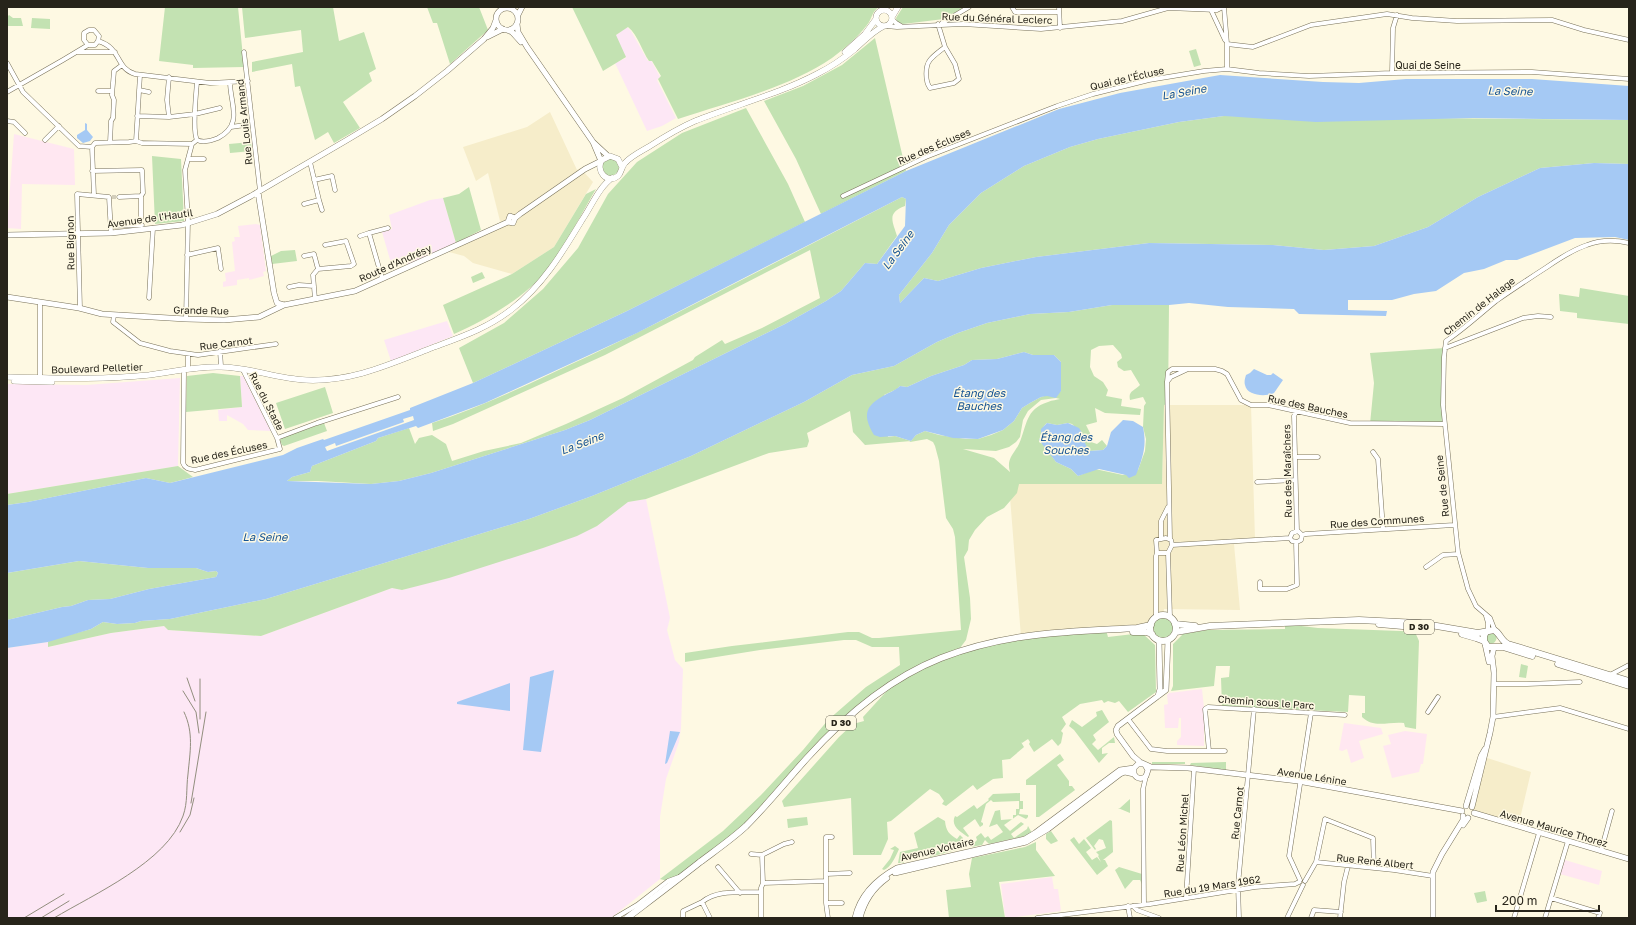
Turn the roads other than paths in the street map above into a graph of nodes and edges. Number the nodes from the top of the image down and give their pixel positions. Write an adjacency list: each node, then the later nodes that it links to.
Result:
1 (522, 7): 12 (street)
2 (898, 7): 13 (main road)
3 (969, 7): 10 (street)
4 (1012, 7): 8 (street)
5 (512, 8): 12 (street); 15 (street)
6 (886, 8): 13 (main road); 14 (main road)
7 (1222, 8): 9 (street, Rue du Général Leclerc); 26 (street)
8 (1059, 9): 21 (street)
9 (1211, 10): 21 (street, Rue du Général Leclerc); 26 (street)
10 (959, 13): 17 (street); 18 (street)
11 (1397, 15): 24 (street); 26 (street); 36 (street)
12 (518, 16): 16 (street)
13 (892, 18): 19 (main road); 20 (street)
14 (876, 19): 19 (main road); 69 (main road)
15 (496, 20): 22 (street); 23 (street)
16 (517, 24): 22 (street); 28 (street)
17 (939, 24): 18 (street, Rue du Général Leclerc); 20 (street, Rue du Général Leclerc); 29 (street)
18 (962, 24): 21 (street, Rue du Général Leclerc)
19 (885, 26): 20 (street, Rue du Général Leclerc); 72 (main road)
20 (901, 26)
21 (1060, 28)
22 (505, 30): 23 (street); 28 (street)
23 (484, 39): 71 (street, Avenue de l'Hautil)
24 (1629, 40)
25 (98, 41): 27 (street); 27 (street); 31 (street)
26 (1227, 43): 35 (street)
27 (88, 45): 30 (street)
28 (527, 47): 63 (street)
29 (945, 47): 29 (street)
30 (76, 52): 31 (street); 43 (street)
31 (115, 52): 34 (street)
32 (244, 52): 42 (street, Rue Louis Armand)
33 (7, 63): 43 (street)
34 (122, 65): 37 (street); 46 (street)
35 (1227, 69): 36 (street, Quai de Seine); 51 (street, Quai de l'Écluse)
36 (1392, 72): 39 (street, Quai de Seine)
37 (140, 75): 38 (street); 44 (street)
38 (169, 77): 40 (street); 53 (street)
39 (1629, 79)
40 (197, 82): 41 (street); 50 (street)
41 (230, 82): 42 (street); 57 (street)
42 (248, 82): 79 (street, Rue Louis Armand)
43 (19, 85): 47 (street); 56 (street)
44 (139, 90): 48 (street); 52 (street)
45 (98, 91): 46 (street)
46 (112, 91): 62 (street)
47 (7, 92)
48 (149, 92)
49 (220, 108): 50 (street)
50 (195, 114): 53 (street); 61 (street)
51 (1033, 115): 84 (street, Rue des Écluses)
52 (137, 116): 53 (street); 60 (street)
53 (169, 117)
54 (7, 122): 58 (street)
55 (245, 125): 57 (street)
56 (59, 126): 59 (street); 65 (street)
57 (231, 127): 61 (street)
58 (25, 133)
59 (46, 140)
60 (136, 140): 62 (street); 64 (street)
61 (197, 140): 64 (street)
62 (110, 142): 65 (street)
63 (593, 142): 66 (street); 70 (street)
64 (192, 144): 67 (street)
65 (92, 147): 74 (street)
66 (608, 156): 69 (main road); 70 (main road)
67 (188, 159): 68 (street); 89 (street)
68 (204, 159)
69 (617, 159): 72 (main road)
70 (601, 161): 73 (street, Route d'Andrésy); 75 (main road)
71 (310, 162): 77 (street); 79 (street, Avenue de l'Hautil)
72 (622, 167): 76 (main road)
73 (588, 168): 75 (street); 104 (street, Route d'Andrésy)
74 (92, 171): 81 (street); 83 (street)
75 (601, 173): 76 (main road); 80 (main road, Boulevard Pelletier)
76 (612, 178): 80 (main road, Boulevard Pelletier)
77 (314, 180): 78 (street); 85 (street)
78 (335, 190)
79 (259, 191): 89 (street, Avenue de l'Hautil); 110 (street)
80 (600, 192): 118 (main road, Boulevard Pelletier)
81 (94, 194): 90 (street); 95 (street, Rue Bignon)
82 (119, 196): 83 (street)
83 (140, 196): 88 (street)
84 (843, 196)
85 (319, 200): 86 (street); 87 (street)
86 (304, 204)
87 (322, 210)
88 (142, 224): 90 (street, Avenue de l'Hautil); 91 (street, Avenue de l'Hautil); 93 (street, Avenue de l'Hautil)
89 (187, 224): 91 (street, Avenue de l'Hautil); 100 (street)
90 (110, 226): 93 (street)
91 (153, 228): 108 (street)
92 (388, 228): 94 (street)
93 (111, 233): 95 (street, Avenue de l'Hautil)
94 (369, 233): 97 (street); 104 (street)
95 (78, 234): 96 (street, Avenue de l'Hautil); 113 (street, Rue Bignon)
96 (7, 235)
97 (360, 236)
98 (1629, 243): 120 (street, Chemin de Halage)
99 (325, 245): 103 (street)
100 (187, 255): 102 (street); 117 (street)
101 (304, 256): 103 (street)
102 (221, 268)
103 (318, 269): 105 (street)
104 (382, 278): 109 (street, Route d'Andrésy)
105 (314, 286): 106 (street); 109 (street)
106 (290, 287)
107 (7, 297): 111 (street, Grande Rue)
108 (149, 298)
109 (315, 299): 112 (street, Route d'Andrésy)
110 (275, 300): 112 (street); 114 (street)
111 (40, 302): 113 (street, Grande Rue); 129 (street)
112 (284, 304): 114 (street, Grande Rue)
113 (80, 308): 115 (street, Grande Rue)
114 (276, 309): 117 (street, Grande Rue)
115 (114, 315): 117 (street, Grande Rue); 122 (street, Rue Carnot)
116 (1551, 317): 120 (street)
117 (186, 319)
118 (447, 343): 123 (main road, Boulevard Pelletier); 126 (main road, Boulevard Pelletier)
119 (276, 344): 121 (street, Rue Carnot)
120 (1445, 348): 133 (street, Rue de Seine)
121 (220, 351): 122 (street, Rue Carnot); 123 (street)
122 (188, 354): 125 (street, Rue des Écluses)
123 (221, 366): 125 (main road, Boulevard Pelletier)
124 (1188, 369): 130 (street, Rue des Bauches); 130 (street, Rue des Bauches); 132 (street, Rue des Bauches)
125 (185, 372): 126 (main road, Boulevard Pelletier); 129 (main road, Boulevard Pelletier); 134 (street, Rue des Écluses)
126 (244, 372): 134 (street, Rue du Stade)
127 (7, 377): 129 (main road, Boulevard Pelletier)
128 (7, 380): 129 (main road, Boulevard Pelletier)
129 (40, 380)
130 (1167, 382): 140 (street)
131 (398, 397): 134 (street, Rue des Écluses)
132 (1296, 412): 133 (street, Rue des Bauches); 137 (street, Rue des Maraîchers)
133 (1444, 424): 141 (street, Rue de Seine)
134 (277, 438)
135 (1373, 452): 142 (street)
136 (1318, 457): 137 (street)
137 (1295, 458): 138 (street, Rue des Maraîchers)
138 (1295, 480): 139 (street); 143 (street, Rue des Maraîchers)
139 (1257, 482)
140 (1168, 505): 145 (street); 147 (street)
141 (1454, 525): 142 (street, Rue des Communes); 152 (street, Rue de Seine)
142 (1383, 529): 144 (street, Rue des Communes)
143 (1297, 531): 144 (street); 146 (street)
144 (1302, 535): 148 (street)
145 (1161, 538): 147 (street); 150 (street)
146 (1290, 538): 148 (street); 149 (street)
147 (1170, 539): 149 (street)
148 (1296, 542): 154 (street)
149 (1172, 545): 151 (street)
150 (1157, 553): 151 (street); 157 (street)
151 (1168, 553): 156 (street)
152 (1458, 554): 153 (street); 155 (street, Rue de Seine)
153 (1426, 567)
154 (1260, 582)
155 (1486, 616): 162 (street, Rue de Seine); 164 (street)
156 (1170, 617): 157 (main road); 159 (main road)
157 (1156, 618): 160 (main road)
158 (1336, 622): 161 (main road, D 30); 164 (main road, D 30); 170 (main road, D 30)
159 (1175, 624): 161 (main road, D 30); 163 (main road)
160 (1151, 625): 165 (main road, D 30); 166 (main road)
161 (1210, 626): 163 (main road, D 30)
162 (1496, 631): 164 (main road); 167 (main road)
163 (1176, 632): 169 (main road)
164 (1487, 632): 170 (main road)
165 (1039, 634): 166 (main road, D 30); 219 (main road, D 30)
166 (1152, 634): 168 (main road)
167 (1500, 638): 171 (main road); 173 (main road)
168 (1159, 640): 169 (main road); 179 (street)
169 (1168, 640): 179 (street)
170 (1484, 642): 171 (main road); 175 (street)
171 (1495, 647): 174 (main road); 175 (street)
172 (1629, 666): 173 (street)
173 (1611, 674): 174 (street); 176 (main road)
174 (1602, 677): 178 (main road)
175 (1494, 681): 177 (street); 185 (street)
176 (1629, 681)
177 (1580, 682)
178 (1629, 686)
179 (1158, 696): 186 (street)
180 (1438, 698): 182 (street)
181 (1254, 709): 183 (street, Chemin sous le Parc); 188 (street, Chemin sous le Parc); 197 (street, Rue Carnot)
182 (1428, 712)
183 (1311, 713): 184 (street, Chemin sous le Parc); 198 (street)
184 (1345, 715)
185 (1493, 717): 187 (street); 200 (street)
186 (1128, 719): 188 (street); 190 (street)
187 (1629, 729)
188 (1209, 751): 189 (street)
189 (1225, 751)
190 (1133, 756): 191 (street); 192 (street)
191 (1144, 765): 192 (street); 193 (street, Avenue Lénine); 195 (street)
192 (1134, 767): 196 (street); 208 (street)
193 (1158, 767): 194 (street, Avenue Lénine); 195 (street)
194 (1194, 769): 197 (street, Avenue Lénine); 227 (street, Rue Léon Michel)
195 (1147, 775): 196 (street); 199 (street)
196 (1135, 776): 199 (street); 208 (street)
197 (1249, 776): 198 (street, Avenue Lénine); 224 (street, Rue Carnot)
198 (1300, 781): 203 (street, Avenue Lénine); 222 (street)
199 (1143, 789): 232 (street)
200 (1469, 807): 202 (street); 203 (street)
201 (1612, 811): 209 (street)
202 (1474, 813): 203 (street); 204 (street, Avenue Maurice Thorez)
203 (1464, 815): 220 (street)
204 (1539, 833): 206 (street, Avenue Maurice Thorez); 252 (street)
205 (832, 837): 218 (street)
206 (1568, 841): 209 (street, Avenue Maurice Thorez); 228 (street)
207 (792, 842): 211 (street)
208 (1001, 846): 242 (street, Avenue Voltaire); 243 (street, Avenue Voltaire)
209 (1601, 851): 212 (street, Avenue Maurice Thorez)
210 (751, 854): 211 (street)
211 (762, 855): 223 (street)
212 (1629, 859)
213 (1316, 862): 214 (street, Rue René Albert); 216 (street); 222 (street)
214 (1348, 866): 216 (street, Rue René Albert); 234 (street)
215 (718, 867): 226 (street)
216 (1374, 868): 220 (street, Rue René Albert)
217 (850, 873): 218 (street)
218 (826, 874): 221 (street)
219 (682, 876): 236 (street); 237 (main road, D 30)
220 (1433, 876): 251 (street)
221 (826, 881): 223 (street); 230 (street)
222 (1302, 882): 224 (street, Rue du 19 Mars 1962); 248 (street)
223 (763, 883): 225 (street)
224 (1238, 889): 227 (street, Rue du 19 Mars 1962); 247 (street, Rue Carnot)
225 (761, 892): 226 (street); 240 (street)
226 (740, 893): 229 (street)
227 (1186, 898): 232 (street, Rue du 19 Mars 1962)
228 (1551, 898): 235 (street); 253 (street)
229 (702, 902): 238 (street); 239 (street)
230 (826, 903): 231 (street); 241 (street)
231 (842, 903)
232 (1144, 904): 233 (street, Rue du 19 Mars 1962)
233 (1130, 906): 244 (street, Rue du 19 Mars 1962); 245 (street); 246 (street)
234 (1341, 912): 249 (street); 250 (street)
235 (1599, 916)
236 (614, 918)
237 (627, 918)
238 (684, 918)
239 (710, 918)
240 (761, 918)
241 (828, 918)
242 (856, 918)
243 (860, 918)
244 (1037, 918)
245 (1130, 918)
246 (1159, 918)
247 (1239, 918)
248 (1287, 918)
249 (1311, 918)
250 (1340, 918)
251 (1433, 918)
252 (1514, 918)
253 (1545, 918)

